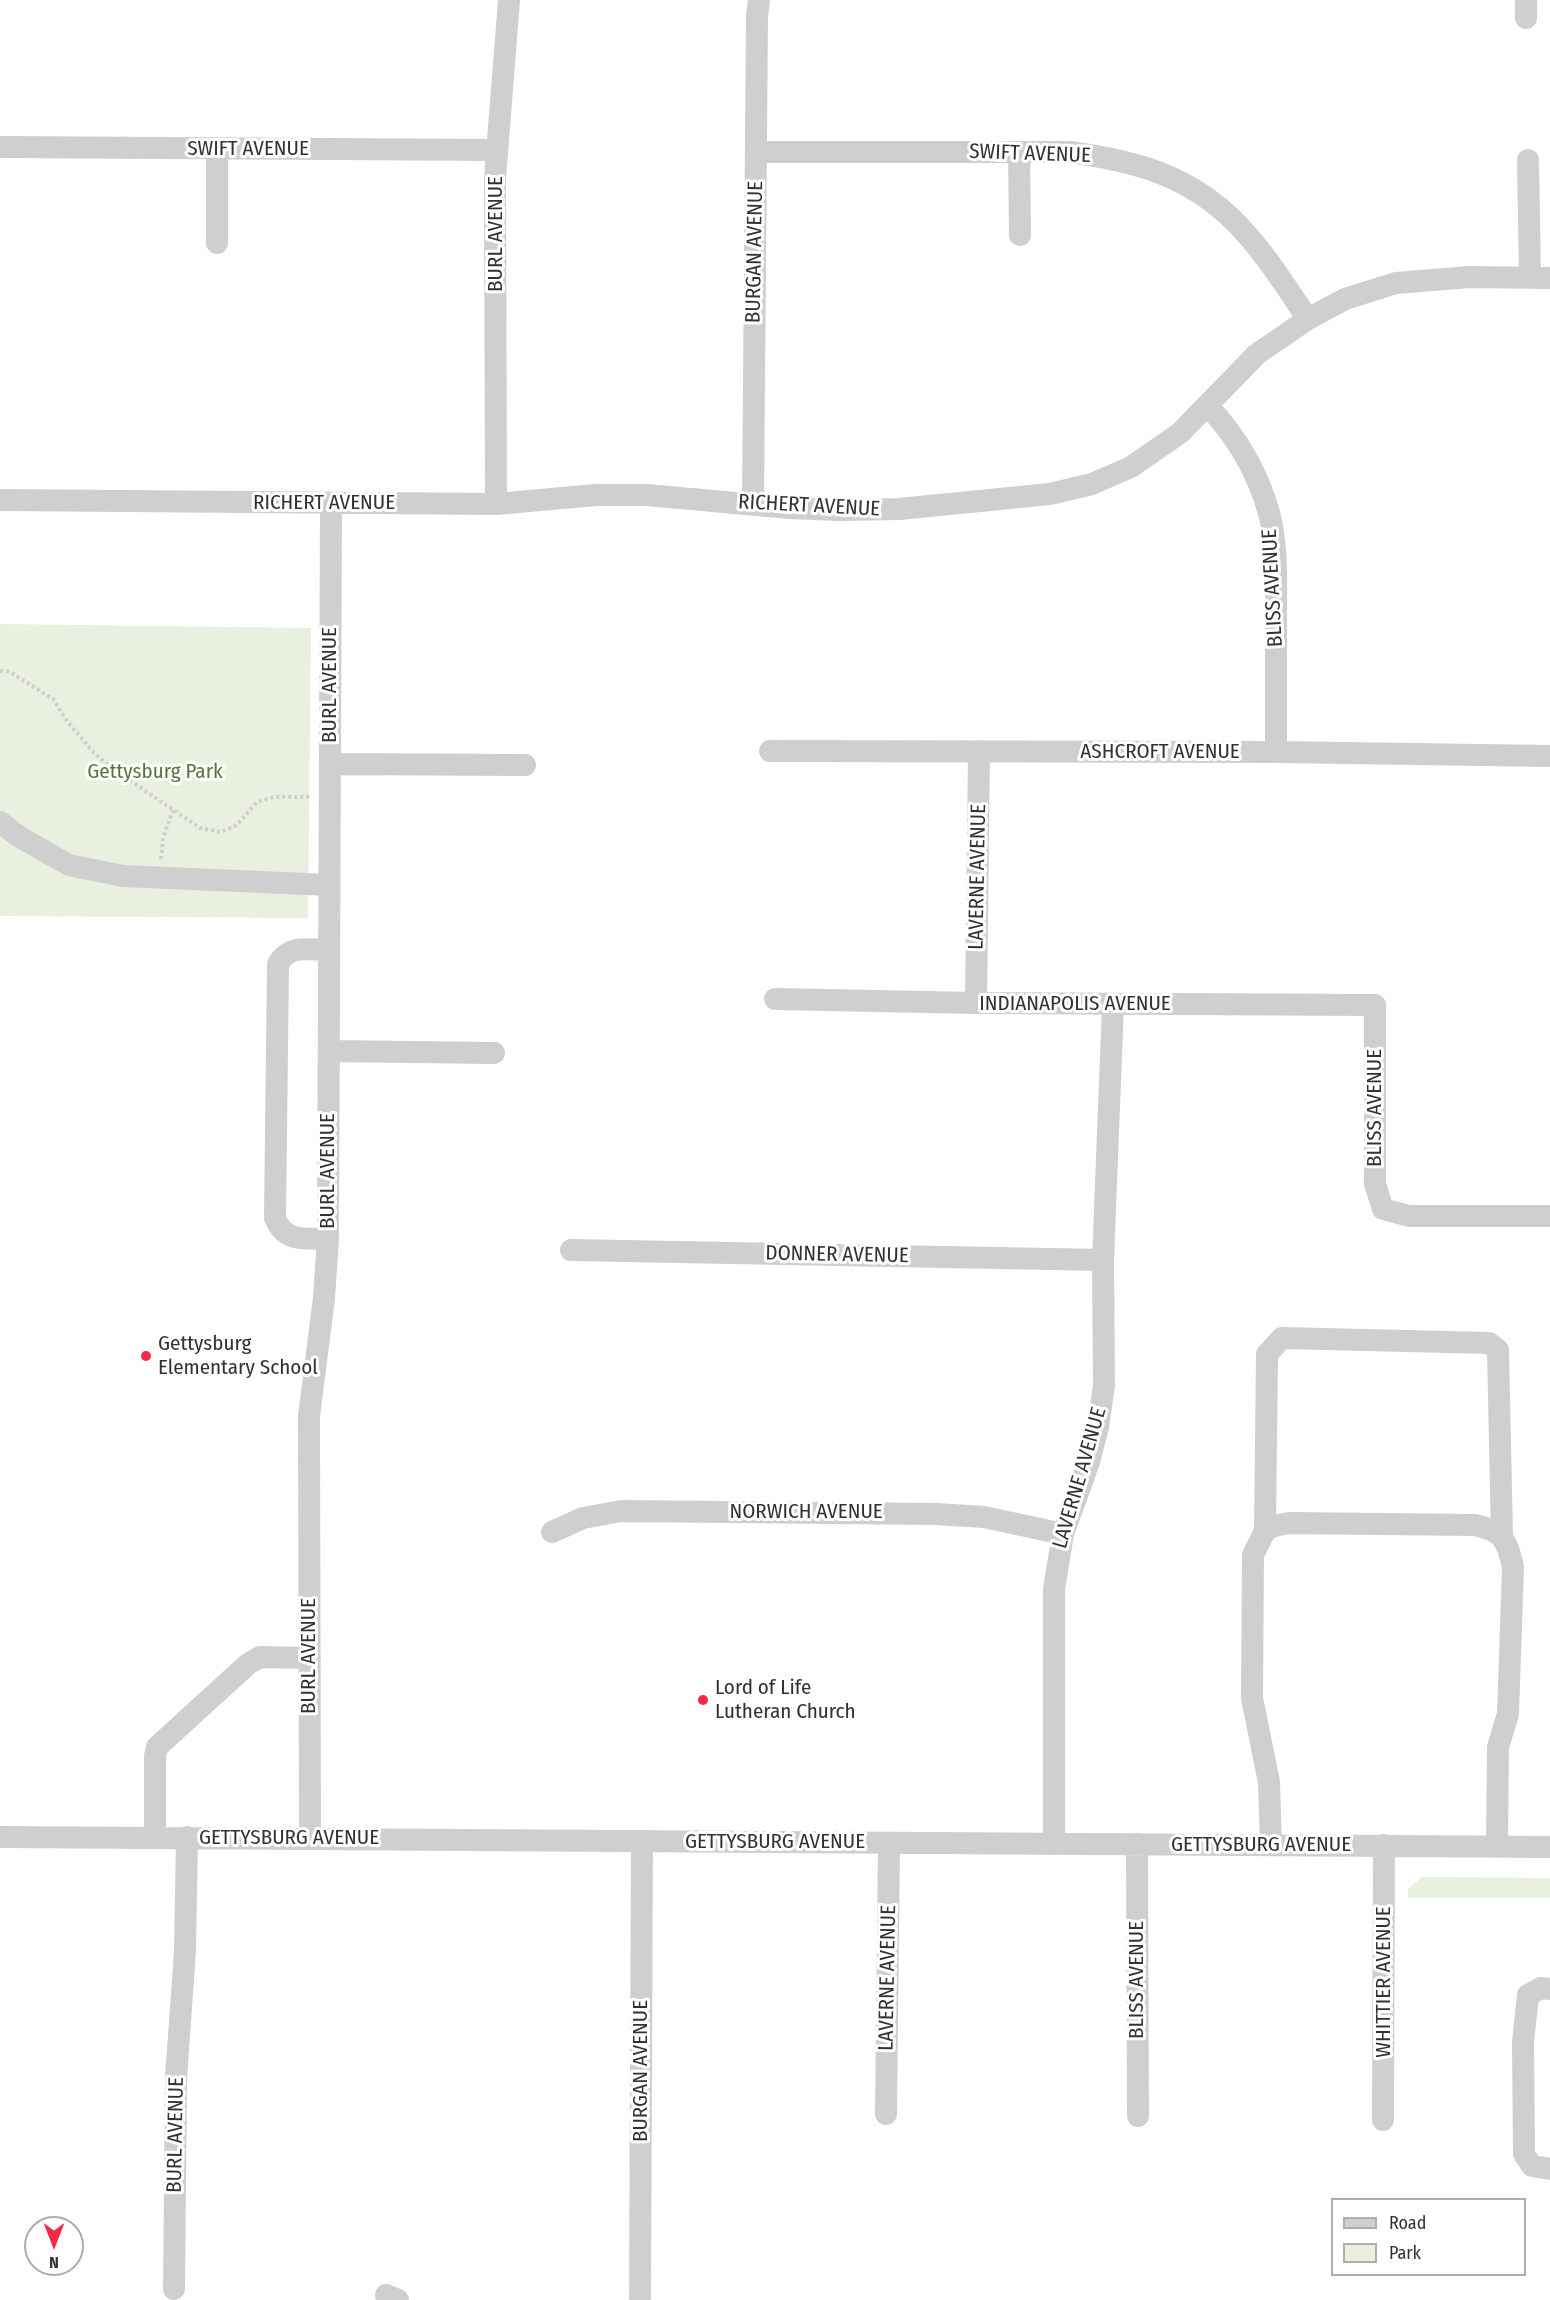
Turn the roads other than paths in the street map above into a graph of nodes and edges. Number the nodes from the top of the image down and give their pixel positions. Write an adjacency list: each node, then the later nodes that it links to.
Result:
1 (509, 0): 5 (street, BURL AVENUE)
2 (759, 0): 6 (street, BURGAN AVENUE)
3 (0, 147): 4 (street, SWIFT AVENUE)
4 (217, 149): 5 (street, SWIFT AVENUE); 10 (street)
5 (497, 150): 16 (street, BURL AVENUE)
6 (756, 152): 7 (street, SWIFT AVENUE); 17 (street, BURGAN AVENUE)
7 (1018, 152): 9 (street); 12 (street, SWIFT AVENUE)
8 (1528, 160): 11 (street)
9 (1020, 235)
10 (217, 243)
11 (1540, 277): 12 (street, RICHERT AVENUE)
12 (1308, 319): 13 (street, RICHERT AVENUE)
13 (1208, 406): 17 (street, RICHERT AVENUE); 20 (street, BLISS AVENUE)
14 (0, 501): 15 (street, RICHERT AVENUE)
15 (331, 503): 16 (street, RICHERT AVENUE); 22 (street, BURL AVENUE)
16 (496, 504): 17 (street, RICHERT AVENUE)
17 (753, 505)
18 (770, 751): 19 (street, ASHCROFT AVENUE)
19 (979, 751): 20 (street, ASHCROFT AVENUE); 28 (street, LAVERNE AVENUE)
20 (1276, 752): 21 (street, ASHCROFT AVENUE)
21 (1550, 756)
22 (330, 764): 23 (street); 25 (street, BURL AVENUE)
23 (525, 765)
24 (0, 822): 25 (street)
25 (329, 885): 26 (street, BURL AVENUE)
26 (329, 950): 31 (street, BURL AVENUE); 34 (street)
27 (775, 999): 28 (street, INDIANAPOLIS AVENUE)
28 (976, 1004): 29 (street, INDIANAPOLIS AVENUE)
29 (1113, 1005): 30 (street, INDIANAPOLIS AVENUE); 36 (street, LAVERNE AVENUE)
30 (1375, 1005): 33 (street, BLISS AVENUE)
31 (329, 1051): 32 (street); 34 (street, BURL AVENUE)
32 (494, 1053)
33 (1550, 1216)
34 (328, 1239): 41 (street, BURL AVENUE)
35 (571, 1250): 36 (street, DONNER AVENUE)
36 (1103, 1260): 39 (street, LAVERNE AVENUE)
37 (1265, 1531): 40 (street); 40 (street); 50 (street)
38 (552, 1532): 39 (street, NORWICH AVENUE)
39 (1063, 1534): 48 (street, LAVERNE AVENUE)
40 (1502, 1536): 52 (street)
41 (310, 1658): 43 (street); 45 (street, BURL AVENUE)
42 (0, 1837): 43 (street, GETTYSBURG AVENUE)
43 (155, 1837): 44 (street, GETTYSBURG AVENUE)
44 (187, 1837): 45 (street, GETTYSBURG AVENUE); 59 (street, BURL AVENUE)
45 (310, 1838): 46 (street, GETTYSBURG AVENUE)
46 (642, 1841): 47 (street, GETTYSBURG AVENUE); 60 (street, BURGAN AVENUE)
47 (889, 1843): 48 (street, GETTYSBURG AVENUE); 55 (street, LAVERNE AVENUE)
48 (1054, 1844): 49 (street, GETTYSBURG AVENUE)
49 (1137, 1844): 50 (street, GETTYSBURG AVENUE); 56 (street, BLISS AVENUE)
50 (1271, 1845): 51 (street, GETTYSBURG AVENUE)
51 (1384, 1845): 52 (street, GETTYSBURG AVENUE); 57 (street, WHITTIER AVENUE)
52 (1497, 1847): 53 (street, GETTYSBURG AVENUE)
53 (1550, 1847)
54 (1550, 1989): 58 (street)
55 (886, 2114)
56 (1138, 2116)
57 (1383, 2120)
58 (1550, 2169)
59 (174, 2289)
60 (640, 2300)

